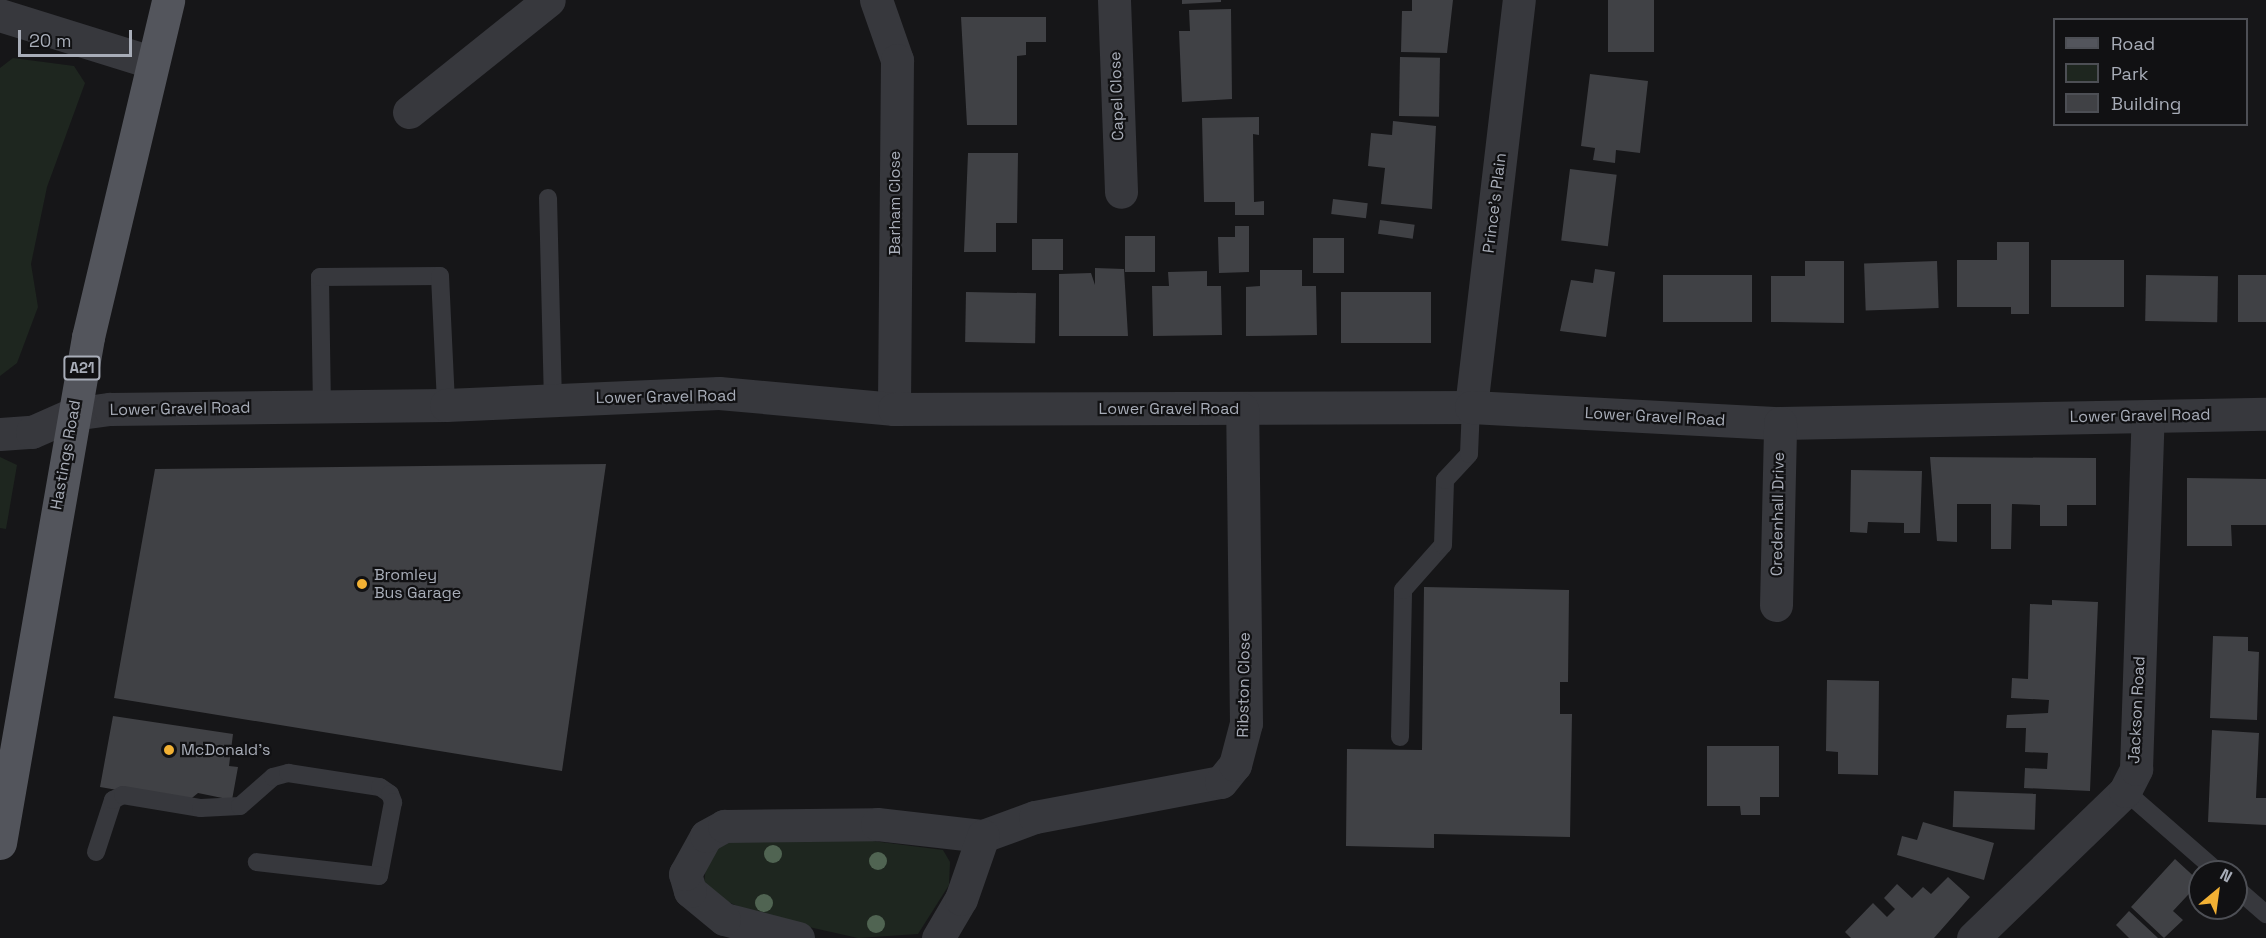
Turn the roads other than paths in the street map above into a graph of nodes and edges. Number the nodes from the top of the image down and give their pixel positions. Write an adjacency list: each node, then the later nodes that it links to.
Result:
1 (168, 0): 7 (main road, Hastings Road / A21)
2 (549, 0): 8 (street)
3 (876, 0): 15 (street, Barham Close)
4 (1114, 0): 9 (street, Capel Close)
5 (1519, 0): 13 (street, Prince's Plain)
6 (0, 15): 7 (street)
7 (151, 62): 17 (main road, Hastings Road / A21)
8 (410, 112)
9 (1120, 192)
10 (548, 198): 11 (lane)
11 (553, 398): 12 (street, Lower Gravel Road); 15 (street, Lower Gravel Road)
12 (446, 405): 14 (street, Lower Gravel Road); 14 (lane)
13 (1471, 407): 16 (street, Lower Gravel Road); 20 (street, Lower Gravel Road); 23 (lane)
14 (322, 408): 17 (street, Lower Gravel Road)
15 (894, 409): 16 (street, Lower Gravel Road)
16 (1242, 409): 25 (street, Ribston Close)
17 (73, 414): 21 (street, Lower Gravel Road); 26 (main road, Hastings Road / A21)
18 (2266, 414): 19 (street, Lower Gravel Road)
19 (2148, 416): 20 (street, Lower Gravel Road); 24 (street, Jackson Road)
20 (1780, 423): 22 (street, Credenhall Drive)
21 (0, 434)
22 (1776, 605)
23 (1401, 737)
24 (2125, 791): 28 (lane); 34 (street, Jackson Road)
25 (983, 836): 32 (street, Ribston Close); 33 (street)
26 (0, 843)
27 (96, 852): 29 (lane)
28 (2204, 860)
29 (257, 862)
30 (2248, 898): 31 (lane)
31 (2266, 914)
32 (798, 938)
33 (938, 938)
34 (1973, 938)

